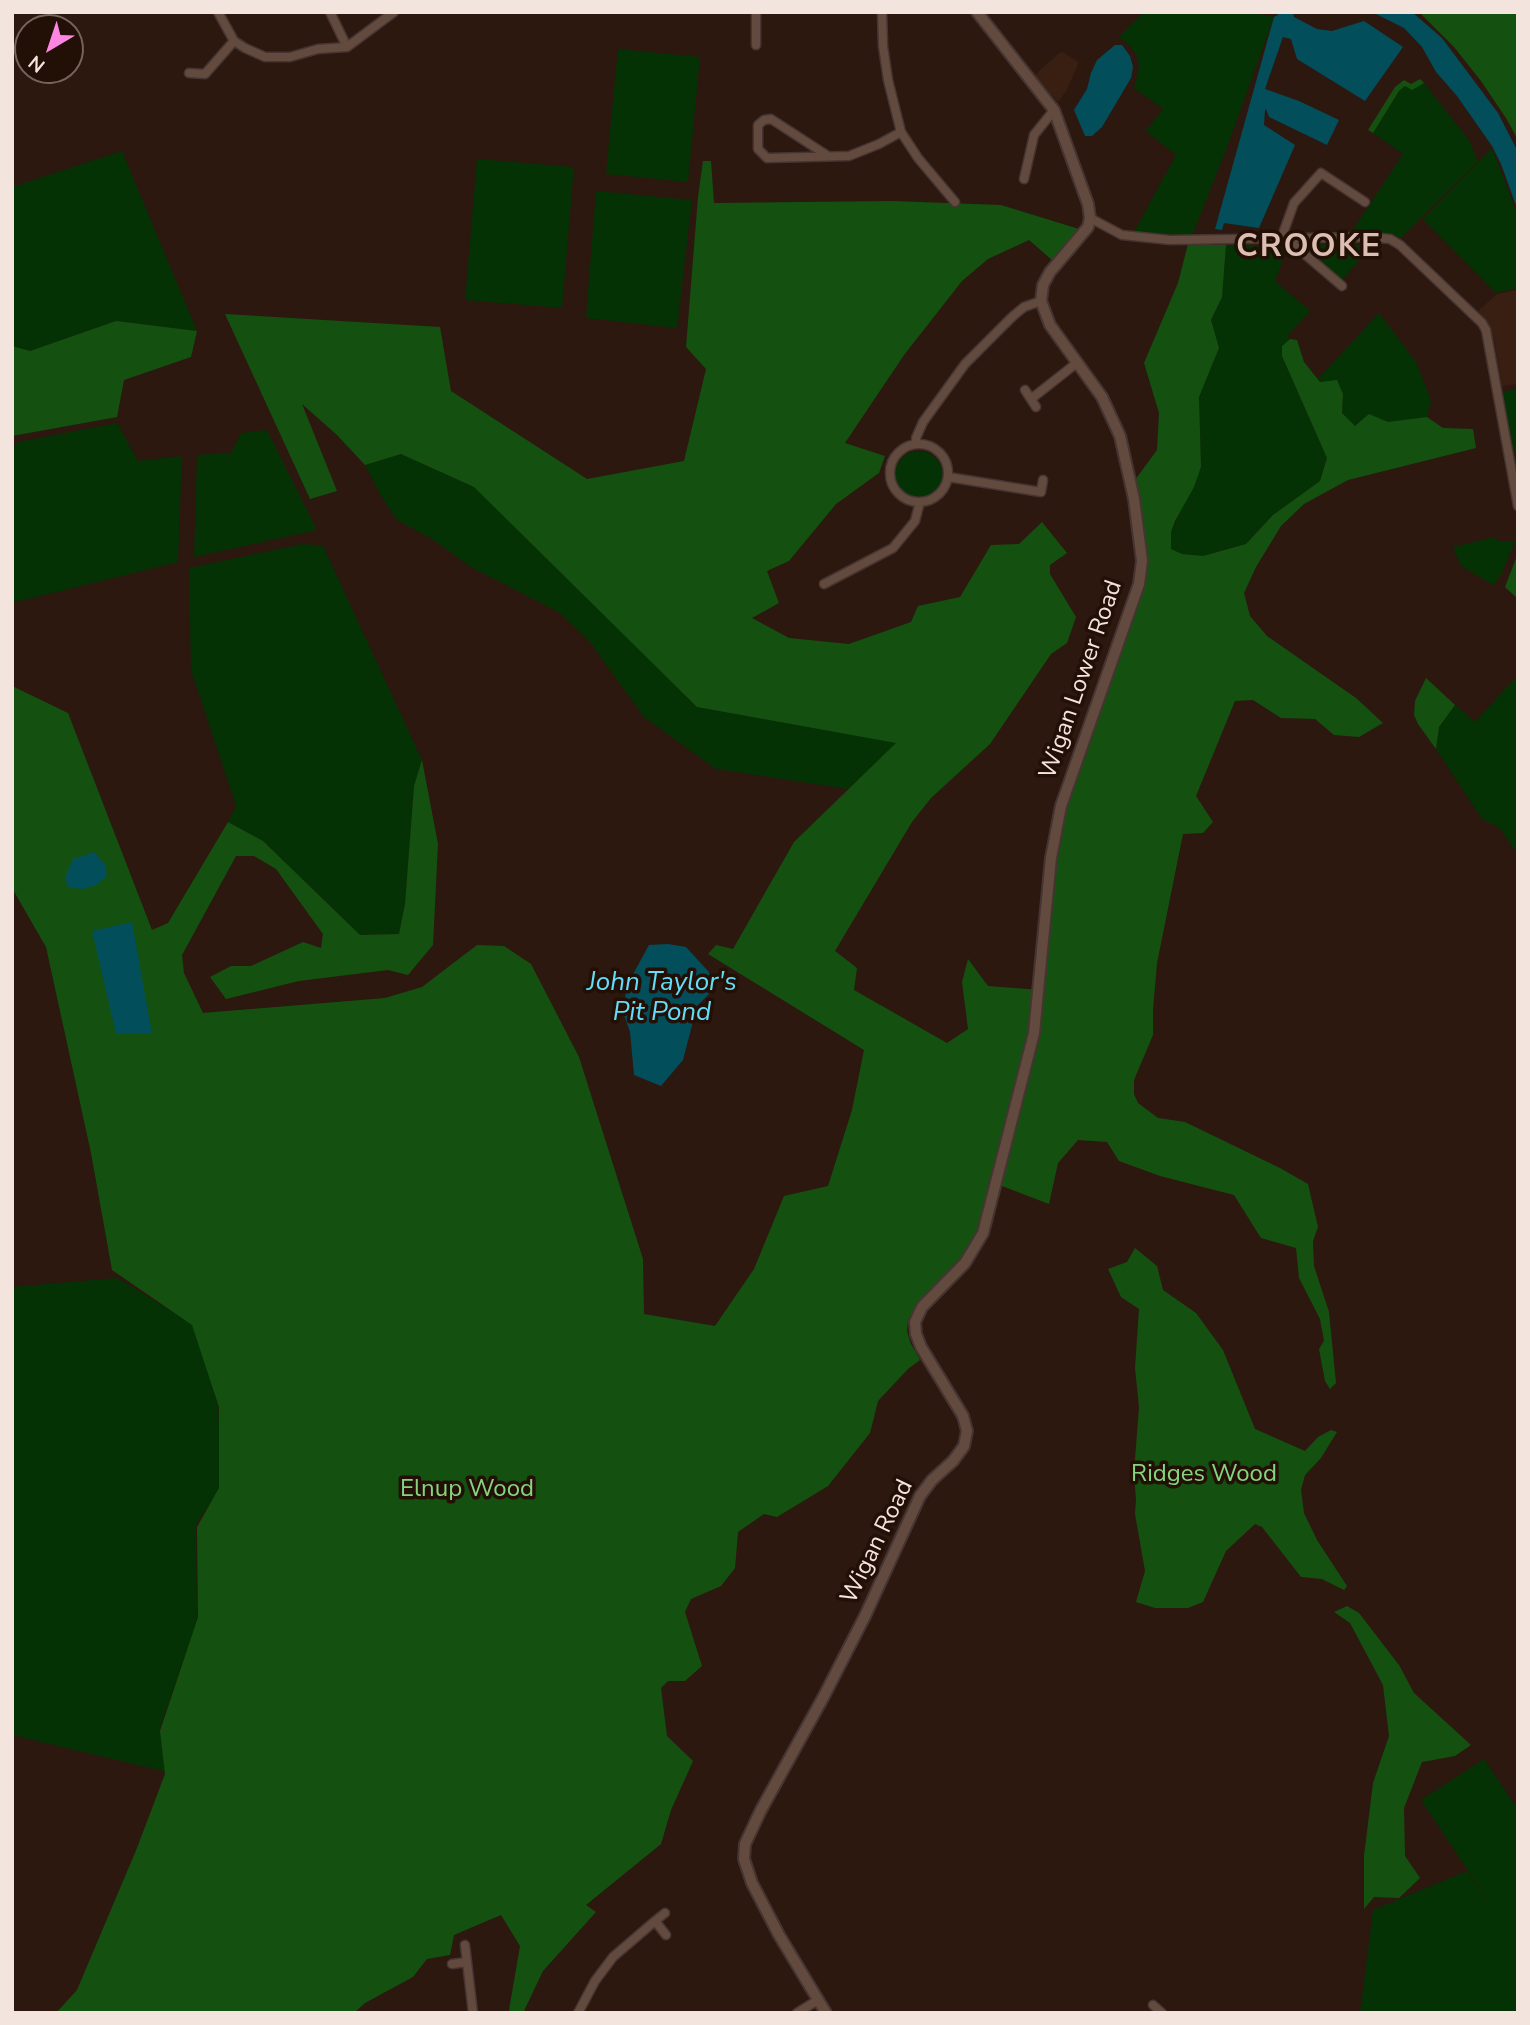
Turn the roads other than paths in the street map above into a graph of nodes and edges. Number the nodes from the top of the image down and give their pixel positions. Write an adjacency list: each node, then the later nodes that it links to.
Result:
1 (218, 12): 7 (street)
2 (330, 12): 9 (street)
3 (394, 12): 9 (street)
4 (756, 12): 8 (street)
5 (882, 12): 12 (street)
6 (977, 12): 11 (main road)
7 (234, 41): 9 (street); 10 (street)
8 (756, 44)
9 (347, 47)
10 (189, 73)
11 (1054, 110): 14 (street); 17 (main road)
12 (901, 132): 13 (street); 15 (street)
13 (828, 156): 13 (street)
14 (1024, 180)
15 (955, 202)
16 (1365, 202): 18 (street)
17 (1090, 218): 18 (street); 20 (main road)
18 (1284, 239): 19 (street); 27 (street)
19 (1342, 286)
20 (1041, 301): 21 (main road, Wigan Lower Road); 23 (street)
21 (1078, 362): 22 (street); 29 (main road, Wigan Lower Road)
22 (1025, 390)
23 (917, 444): 24 (street); 26 (street)
24 (948, 477): 25 (street); 26 (street)
25 (1043, 480)
26 (920, 502): 28 (street)
27 (1518, 506)
28 (824, 585)
29 (1037, 1013): 36 (main road, Wigan Road)
30 (665, 1913): 31 (street)
31 (654, 1921): 32 (street); 39 (street)
32 (666, 1935)
33 (465, 1945): 34 (street)
34 (467, 1962): 35 (street); 38 (street)
35 (452, 1964)
36 (818, 2000): 40 (street); 41 (main road, Wigan Road)
37 (1153, 2005): 42 (street)
38 (473, 2013)
39 (578, 2013)
40 (797, 2013)
41 (825, 2013)
42 (1161, 2013)

